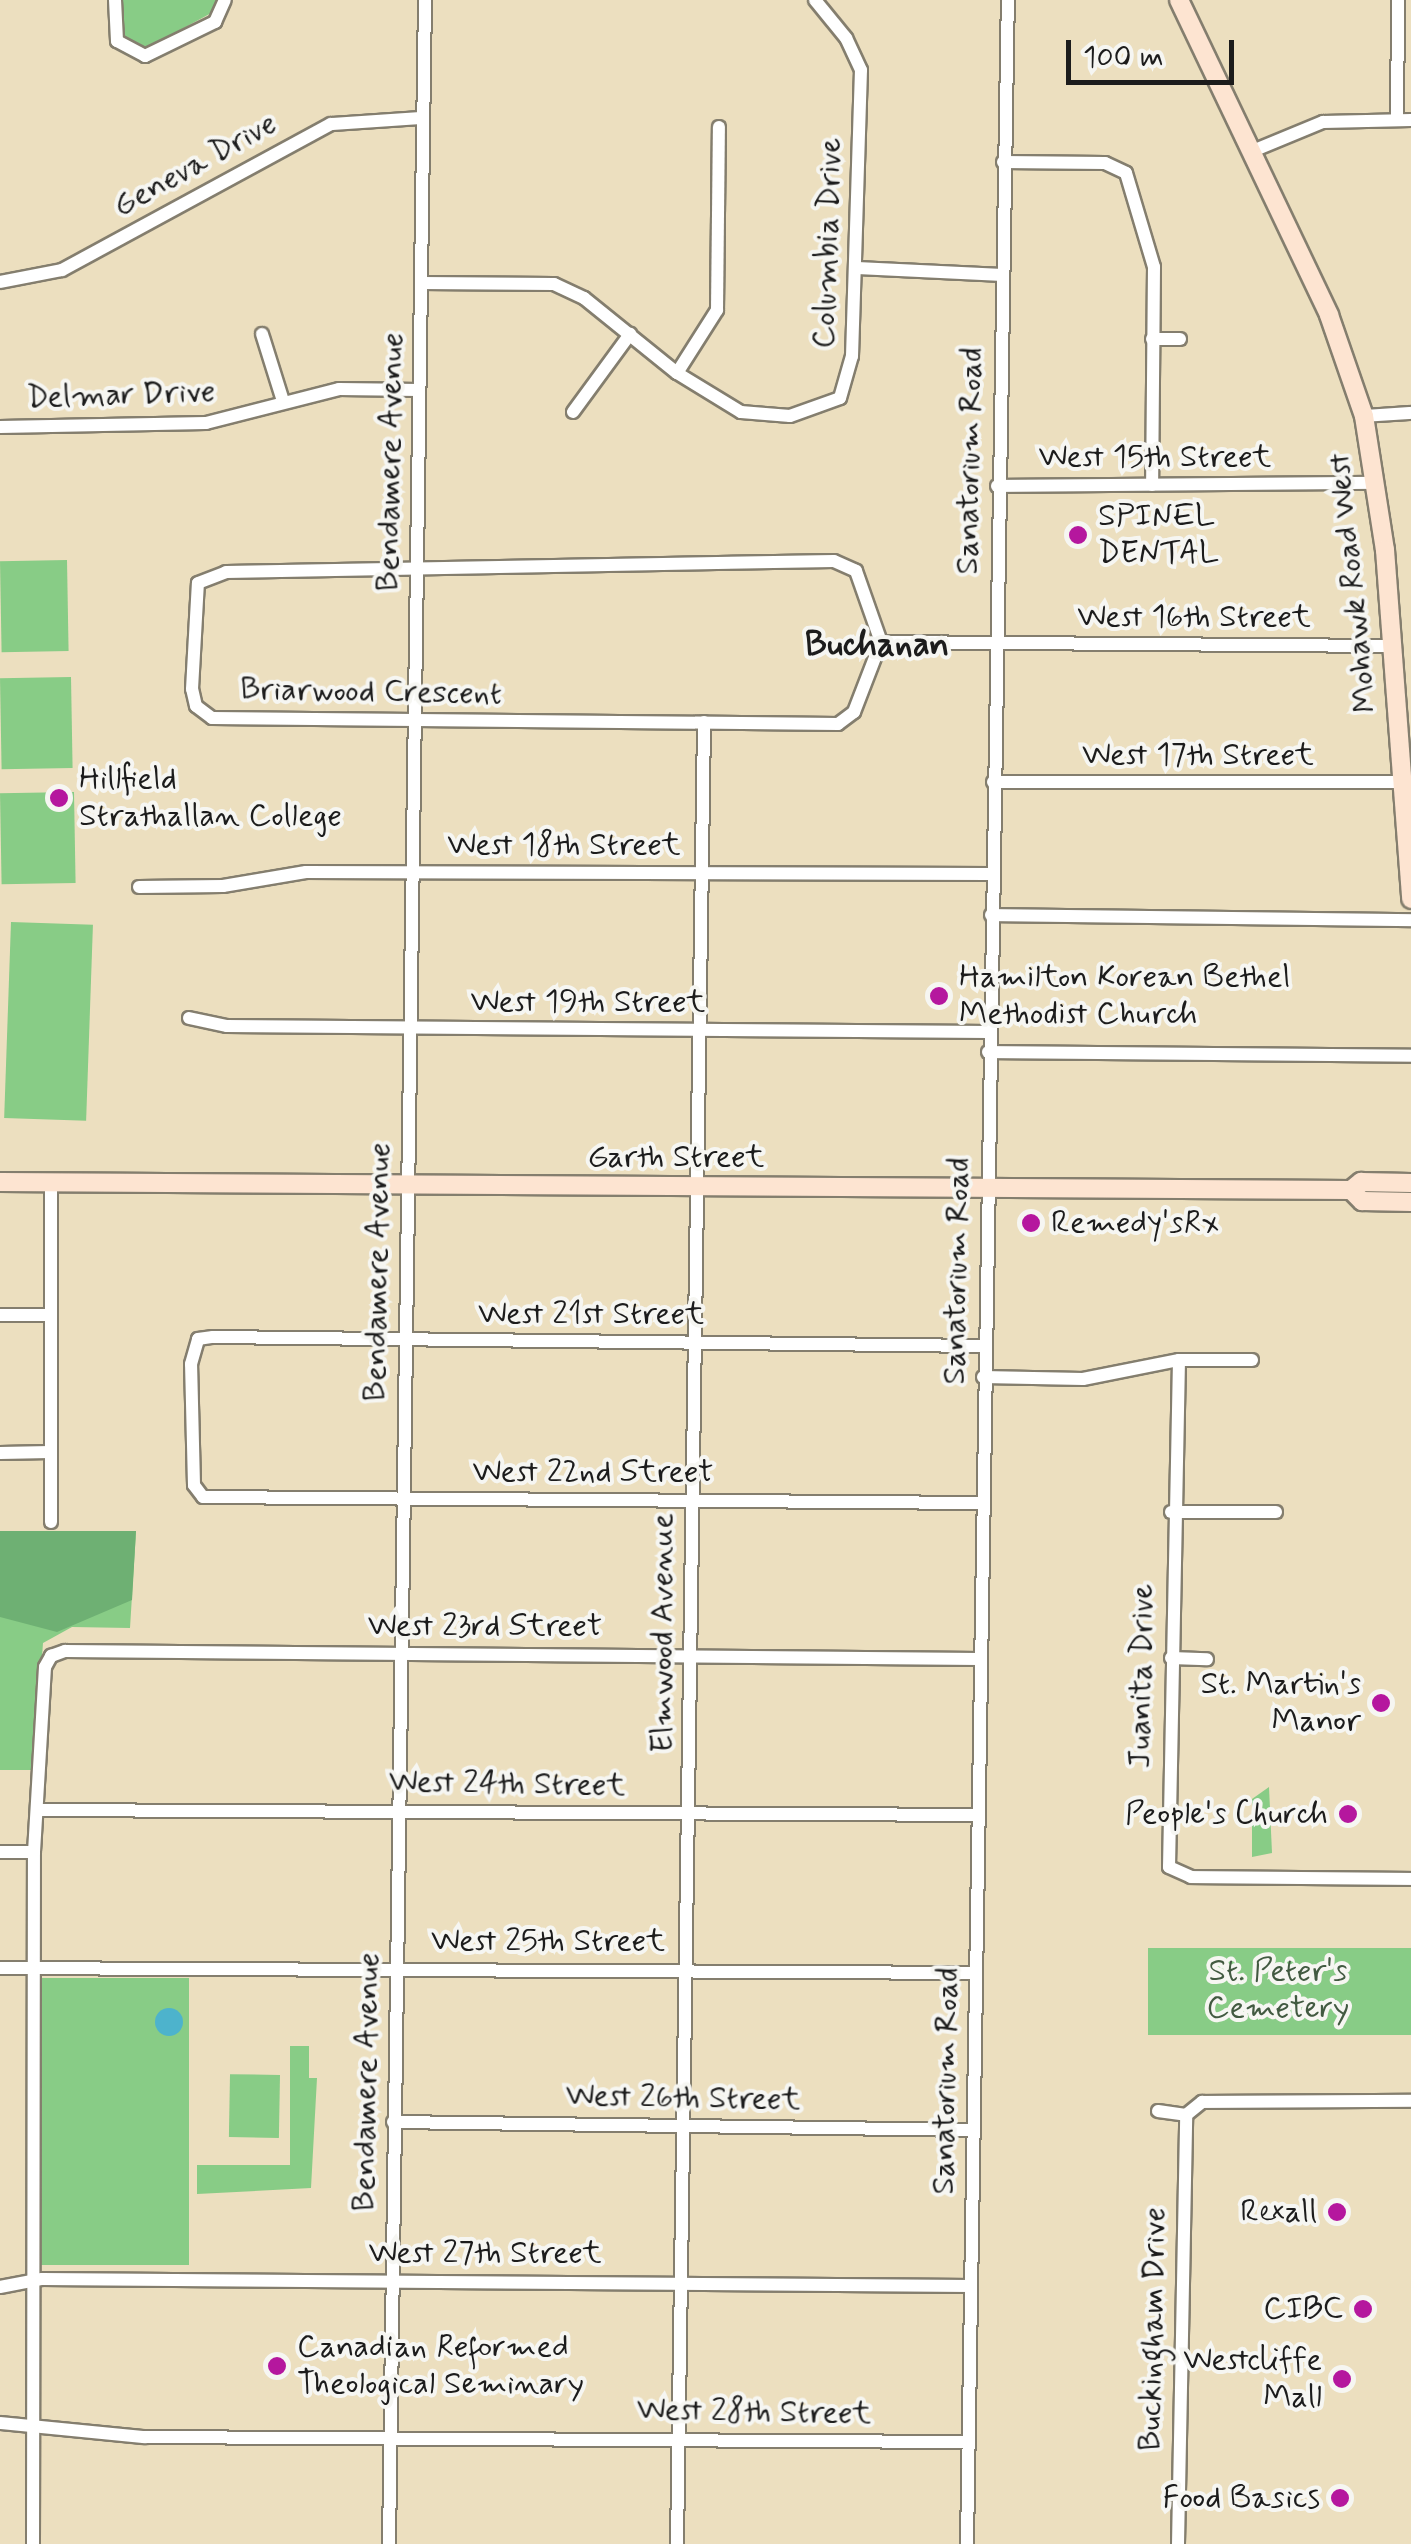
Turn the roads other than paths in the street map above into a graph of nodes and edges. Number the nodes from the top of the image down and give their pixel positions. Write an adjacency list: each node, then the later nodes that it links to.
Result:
1 (115, 0): 2 (street)
2 (225, 0)
3 (426, 0): 8 (street, Bendamere Avenue)
4 (815, 0): 13 (street, Columbia Drive)
5 (1008, 0): 12 (street, Sanatorium Road)
6 (1179, 0): 11 (main road, Mohawk Road West)
7 (1398, 0): 9 (street)
8 (422, 118): 15 (street, Geneva Drive); 16 (street, Bendamere Avenue)
9 (1404, 120): 11 (street)
10 (719, 128): 21 (street)
11 (1255, 150): 26 (main road, Mohawk Road West)
12 (1003, 162): 14 (street, Sanatorium Road); 19 (street)
13 (858, 268): 14 (street); 21 (street, Columbia Drive)
14 (1002, 274): 30 (street, Sanatorium Road)
15 (0, 282)
16 (422, 282): 18 (street, Columbia Drive); 22 (street, Bendamere Avenue)
17 (262, 334): 23 (street)
18 (630, 334): 21 (street, Columbia Drive); 24 (street)
19 (1152, 339): 20 (street); 29 (street)
20 (1180, 339)
21 (677, 373)
22 (419, 390): 23 (street, Delmar Drive); 31 (street, Bendamere Avenue)
23 (283, 400): 27 (street, Delmar Drive)
24 (572, 412)
25 (1411, 413): 26 (street)
26 (1364, 416): 28 (main road, Mohawk Road West)
27 (0, 427)
28 (1374, 483): 29 (street, West 15th Street); 34 (main road, Mohawk Road West)
29 (1152, 485): 30 (street, West 15th Street)
30 (997, 486): 33 (street, Sanatorium Road)
31 (416, 568): 32 (street, Briarwood Crescent); 35 (street, Bendamere Avenue); 35 (street, Briarwood Crescent)
32 (881, 642): 33 (street); 36 (street, Briarwood Crescent)
33 (994, 644): 34 (street, West 16th Street); 37 (street, Sanatorium Road)
34 (1393, 646): 38 (main road, Mohawk Road West)
35 (413, 721): 36 (street, Briarwood Crescent); 39 (street, Bendamere Avenue)
36 (704, 722): 40 (street, Elmwood Avenue)
37 (993, 782): 38 (street, West 17th Street); 41 (street, Sanatorium Road)
38 (1403, 782): 43 (main road, Mohawk Road West)
39 (411, 871): 40 (street, West 18th Street); 42 (street, West 18th Street); 47 (street, Bendamere Avenue)
40 (700, 873): 41 (street, West 18th Street); 48 (street, Elmwood Avenue)
41 (990, 874): 44 (street, Sanatorium Road)
42 (139, 887)
43 (1411, 899)
44 (991, 915): 45 (street); 49 (street, Sanatorium Road)
45 (1411, 920)
46 (189, 1018): 47 (street, West 19th Street)
47 (408, 1028): 48 (street, West 19th Street); 55 (street, Bendamere Avenue)
48 (699, 1030): 49 (street, West 19th Street); 56 (street, Elmwood Avenue)
49 (989, 1032): 50 (street, Sanatorium Road)
50 (988, 1052): 51 (street); 57 (street, Sanatorium Road)
51 (1411, 1056)
52 (0, 1182): 53 (main road, Garth Street)
53 (50, 1182): 55 (main road, Garth Street); 60 (street)
54 (1411, 1183): 58 (main road, Garth Street)
55 (406, 1185): 56 (main road, Garth Street); 62 (street, Bendamere Avenue)
56 (695, 1187): 57 (main road, Garth Street); 63 (street, Elmwood Avenue)
57 (986, 1189): 58 (main road, Garth Street); 64 (street, Sanatorium Road)
58 (1351, 1190): 59 (main road, Garth Street)
59 (1411, 1202)
60 (50, 1315): 61 (street); 69 (street)
61 (0, 1316)
62 (404, 1340): 63 (street, West 21st Street); 70 (street, West 21st Street); 71 (street, Bendamere Avenue)
63 (693, 1342): 64 (street, West 21st Street); 72 (street, Elmwood Avenue)
64 (984, 1346): 67 (street, Sanatorium Road)
65 (1178, 1360): 66 (street); 67 (street); 74 (street, Juanita Drive)
66 (1252, 1360)
67 (983, 1377): 73 (street, Sanatorium Road)
68 (0, 1452): 69 (street)
69 (50, 1452): 76 (street)
70 (203, 1497): 71 (street, West 22nd Street)
71 (403, 1498): 72 (street, West 22nd Street); 77 (street, Bendamere Avenue)
72 (691, 1500): 73 (street, West 22nd Street); 78 (street, Elmwood Avenue)
73 (982, 1503): 81 (street, Sanatorium Road)
74 (1171, 1512): 75 (street); 79 (street, Juanita Drive)
75 (1276, 1512)
76 (51, 1522)
77 (400, 1653): 78 (street, West 23rd Street); 82 (street, West 23rd Street); 83 (street, Bendamere Avenue)
78 (690, 1656): 81 (street, West 23rd Street); 84 (street, Elmwood Avenue)
79 (1170, 1658): 80 (street); 88 (street, Juanita Drive)
80 (1207, 1658)
81 (979, 1659): 85 (street, Sanatorium Road)
82 (37, 1810): 83 (street, West 24th Street); 87 (street)
83 (398, 1810): 84 (street, West 24th Street); 91 (street, Bendamere Avenue)
84 (688, 1814): 85 (street, West 24th Street); 92 (street, Elmwood Avenue)
85 (977, 1815): 93 (street, Sanatorium Road)
86 (0, 1852): 87 (street)
87 (34, 1852): 89 (street)
88 (1411, 1879)
89 (32, 1964): 90 (street, West 25th Street); 91 (street, West 25th Street); 102 (street)
90 (0, 1968)
91 (395, 1968): 92 (street, West 25th Street); 97 (street, Bendamere Avenue)
92 (684, 1970): 93 (street, West 25th Street); 98 (street, Elmwood Avenue)
93 (975, 1973): 99 (street, Sanatorium Road)
94 (1411, 2101): 96 (street)
95 (1158, 2111): 96 (street)
96 (1186, 2115): 114 (street, Buckingham Drive)
97 (393, 2122): 98 (street, West 26th Street); 100 (street, Bendamere Avenue)
98 (683, 2125): 99 (street, West 26th Street); 101 (street, Elmwood Avenue)
99 (973, 2130): 103 (street, Sanatorium Road)
100 (392, 2280): 101 (street, West 27th Street); 102 (street, West 27th Street); 107 (street, Bendamere Avenue)
101 (681, 2281): 103 (street, West 27th Street); 108 (street, Elmwood Avenue)
102 (34, 2282): 104 (street, West 27th Street); 105 (street)
103 (970, 2286): 109 (street, Sanatorium Road)
104 (0, 2287)
105 (33, 2422): 106 (street, West 28th Street); 107 (street, West 28th Street); 110 (street)
106 (0, 2423)
107 (390, 2438): 108 (street, West 28th Street); 111 (street, Bendamere Avenue)
108 (678, 2439): 109 (street, West 28th Street); 112 (street, Elmwood Avenue)
109 (968, 2442): 113 (street, Sanatorium Road)
110 (33, 2544)
111 (389, 2544)
112 (677, 2544)
113 (967, 2544)
114 (1178, 2544)

